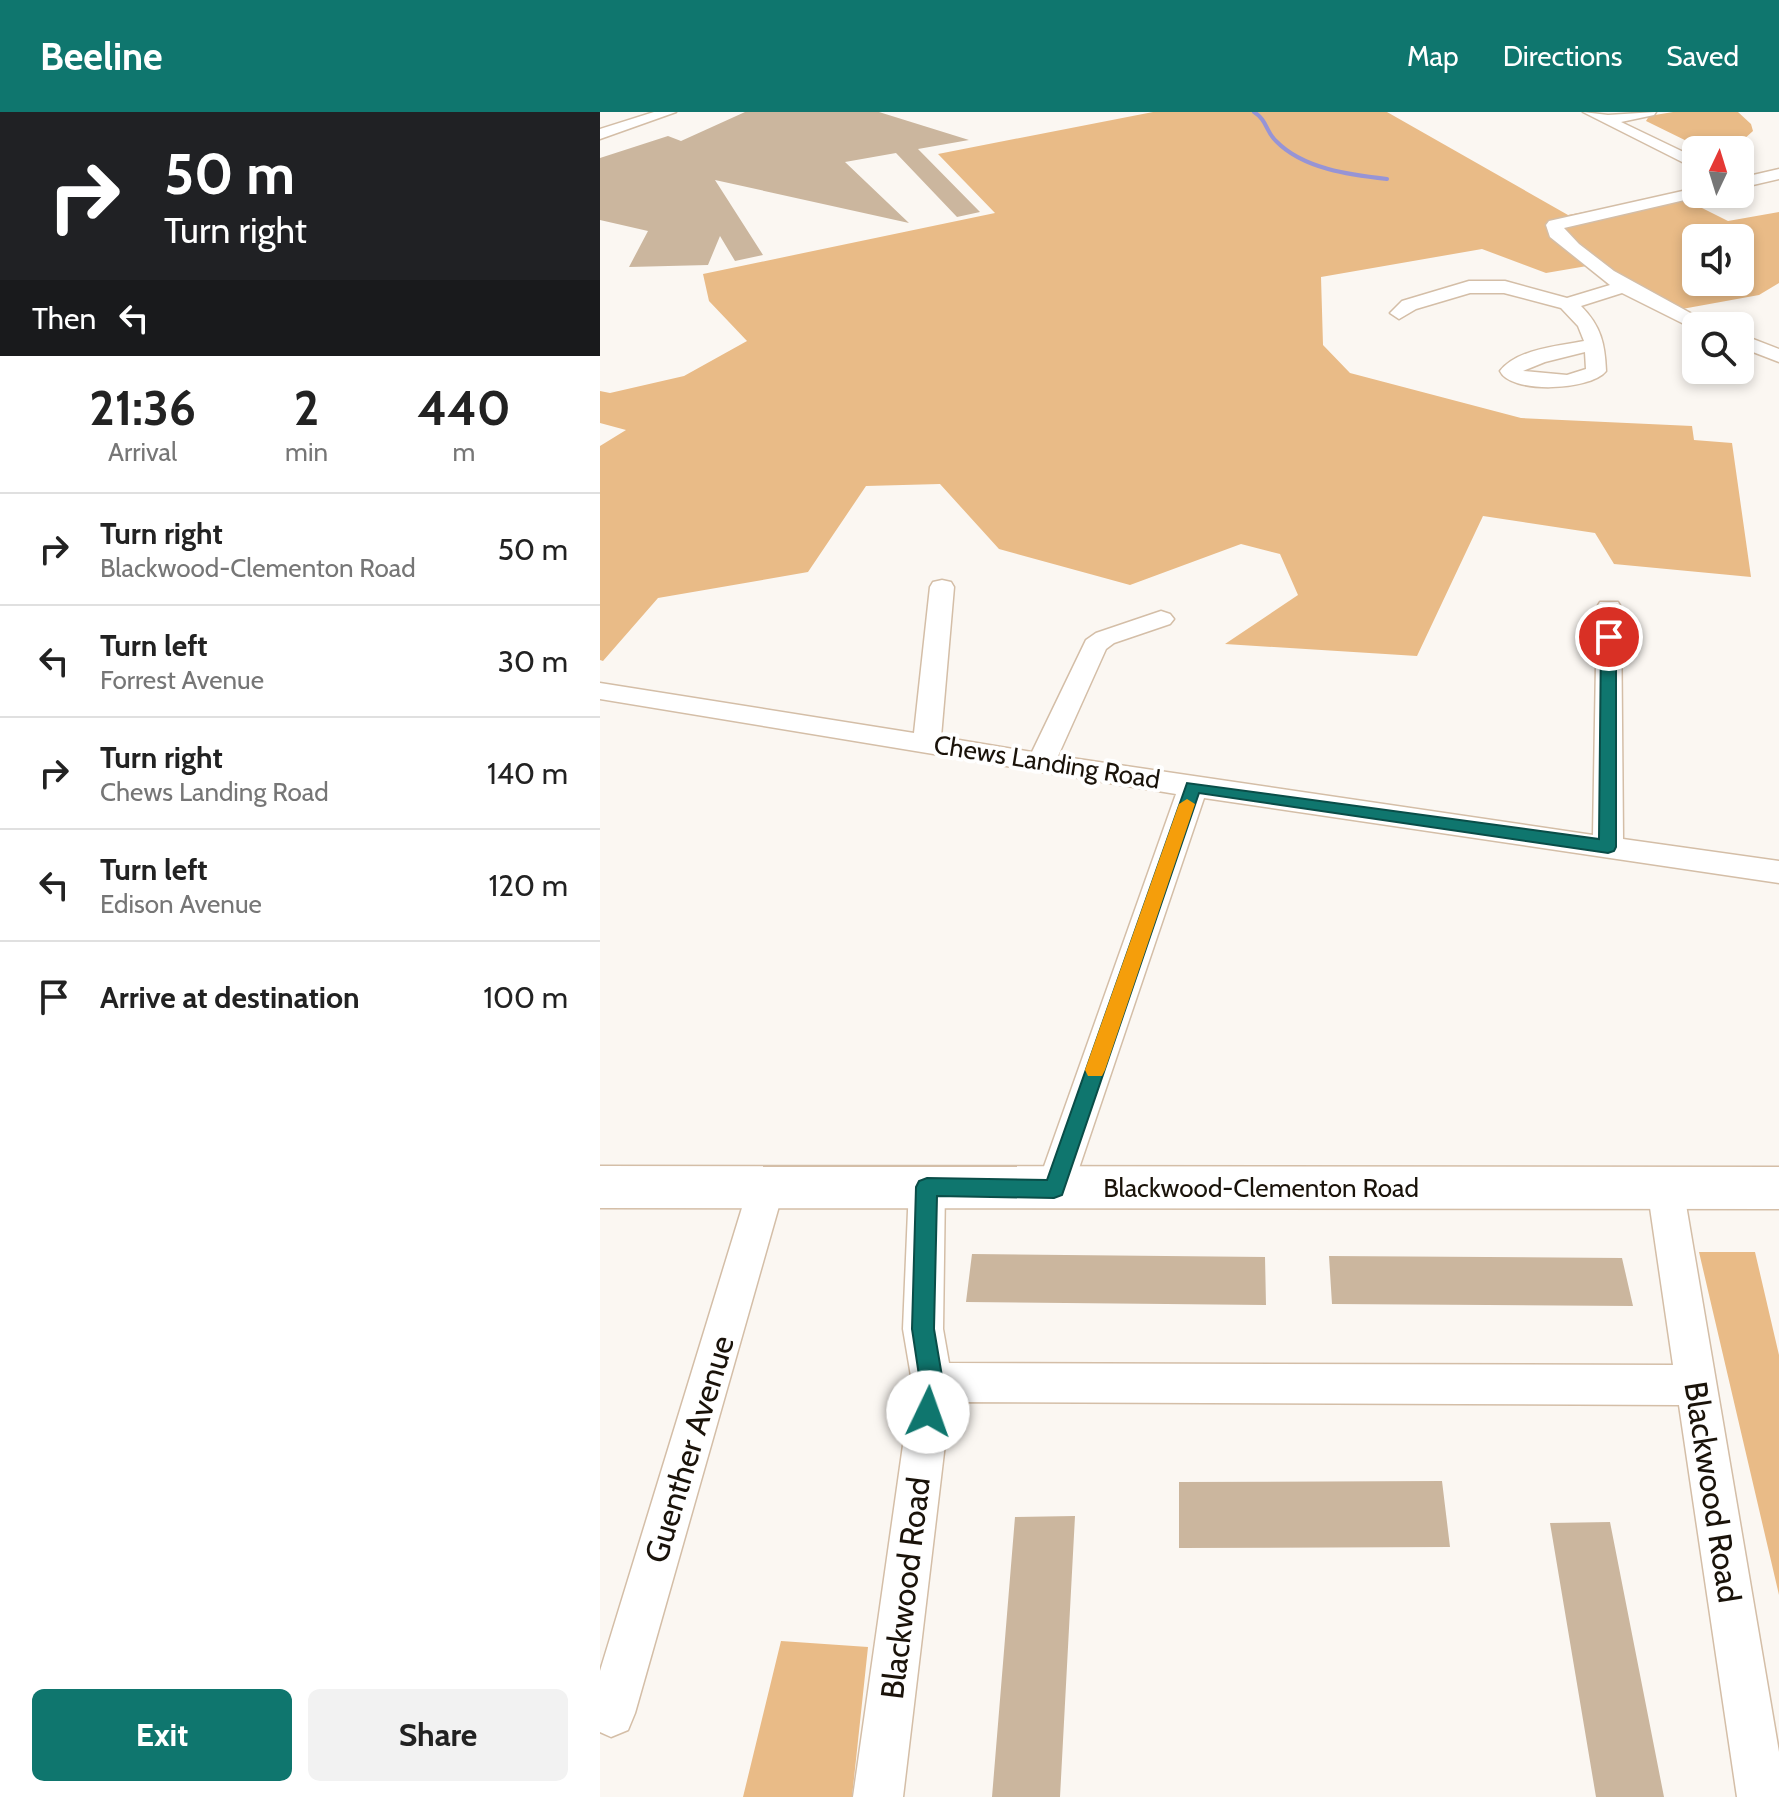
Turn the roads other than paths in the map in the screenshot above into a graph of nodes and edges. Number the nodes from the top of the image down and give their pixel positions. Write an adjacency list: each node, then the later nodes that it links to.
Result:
1 (669, 112): 4 (street)
2 (1649, 112): 3 (street)
3 (1598, 116): 5 (street)
4 (600, 134)
5 (1682, 157)
6 (1779, 174): 7 (street)
7 (1754, 180)
8 (1682, 196): 9 (street)
9 (1624, 286): 10 (street); 12 (street)
10 (1568, 304): 11 (street); 13 (street)
11 (1399, 313)
12 (1682, 317)
13 (1595, 344)
14 (1754, 346): 15 (street)
15 (1779, 356)
16 (942, 587): 20 (street)
17 (1609, 607): 23 (street)
18 (1161, 619): 21 (street)
19 (600, 691): 20 (street, Chews Landing Road)
20 (927, 742): 21 (street, Chews Landing Road)
21 (1041, 762): 22 (street, Chews Landing Road)
22 (1193, 787): 23 (street, Chews Landing Road); 30 (street)
23 (1608, 847): 24 (street, Chews Landing Road)
24 (1779, 872)
25 (767, 1185): 26 (main road, Blackwood-Clementon Road); 27 (main road, Blackwood-Clementon Road); 33 (street, Guenther Avenue)
26 (600, 1187)
27 (927, 1187): 30 (main road, Blackwood-Clementon Road); 31 (street, Blackwood Road)
28 (1665, 1187): 29 (main road, Blackwood-Clementon Road); 30 (main road, Blackwood-Clementon Road); 32 (street, Blackwood Road)
29 (1779, 1188)
30 (1054, 1189)
31 (932, 1382): 32 (street); 34 (street, Blackwood Road)
32 (1696, 1385): 35 (street, Blackwood Road)
33 (611, 1713)
34 (878, 1797)
35 (1762, 1797)

